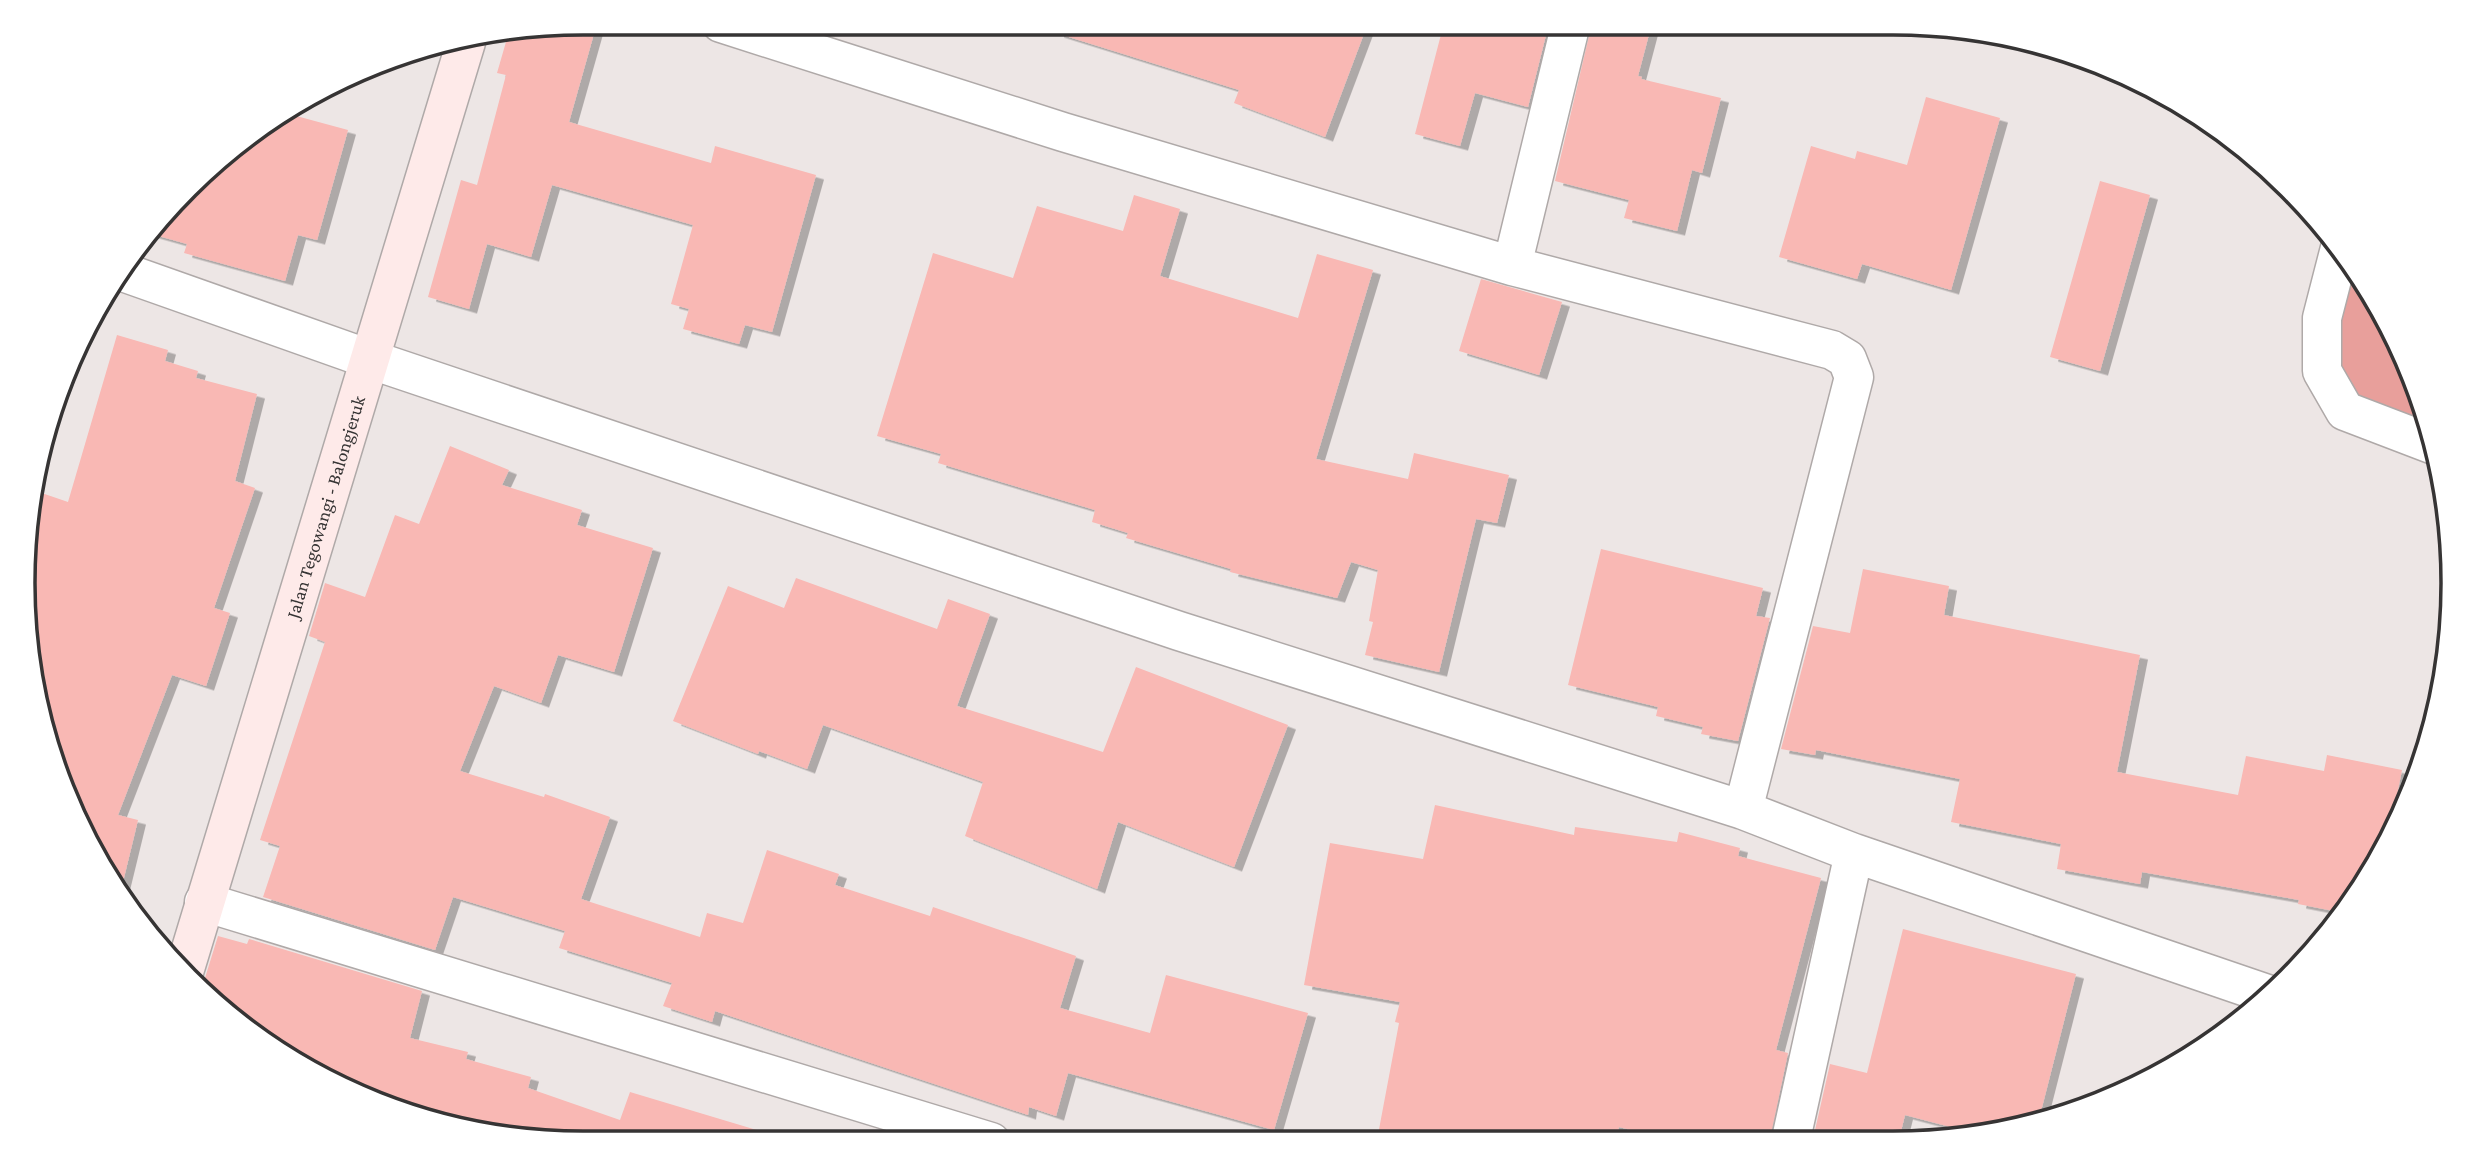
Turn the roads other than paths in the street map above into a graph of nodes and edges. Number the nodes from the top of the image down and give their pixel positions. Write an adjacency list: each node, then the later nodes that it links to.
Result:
1 (759, 35): 5 (street)
2 (1568, 35): 5 (street)
3 (464, 49): 7 (street, Jalan Tegowangi - Balongjeruk)
4 (2337, 261): 8 (street)
5 (1512, 266): 9 (street)
6 (130, 275): 7 (street)
7 (369, 359): 9 (street); 11 (street, Jalan Tegowangi - Balongjeruk)
8 (2422, 440)
9 (1743, 810): 10 (street)
10 (1854, 853): 13 (street); 15 (street)
11 (204, 902): 12 (street, Jalan Tegowangi - Balongjeruk); 14 (street)
12 (187, 961)
13 (2258, 991)
14 (955, 1131)
15 (1793, 1131)

